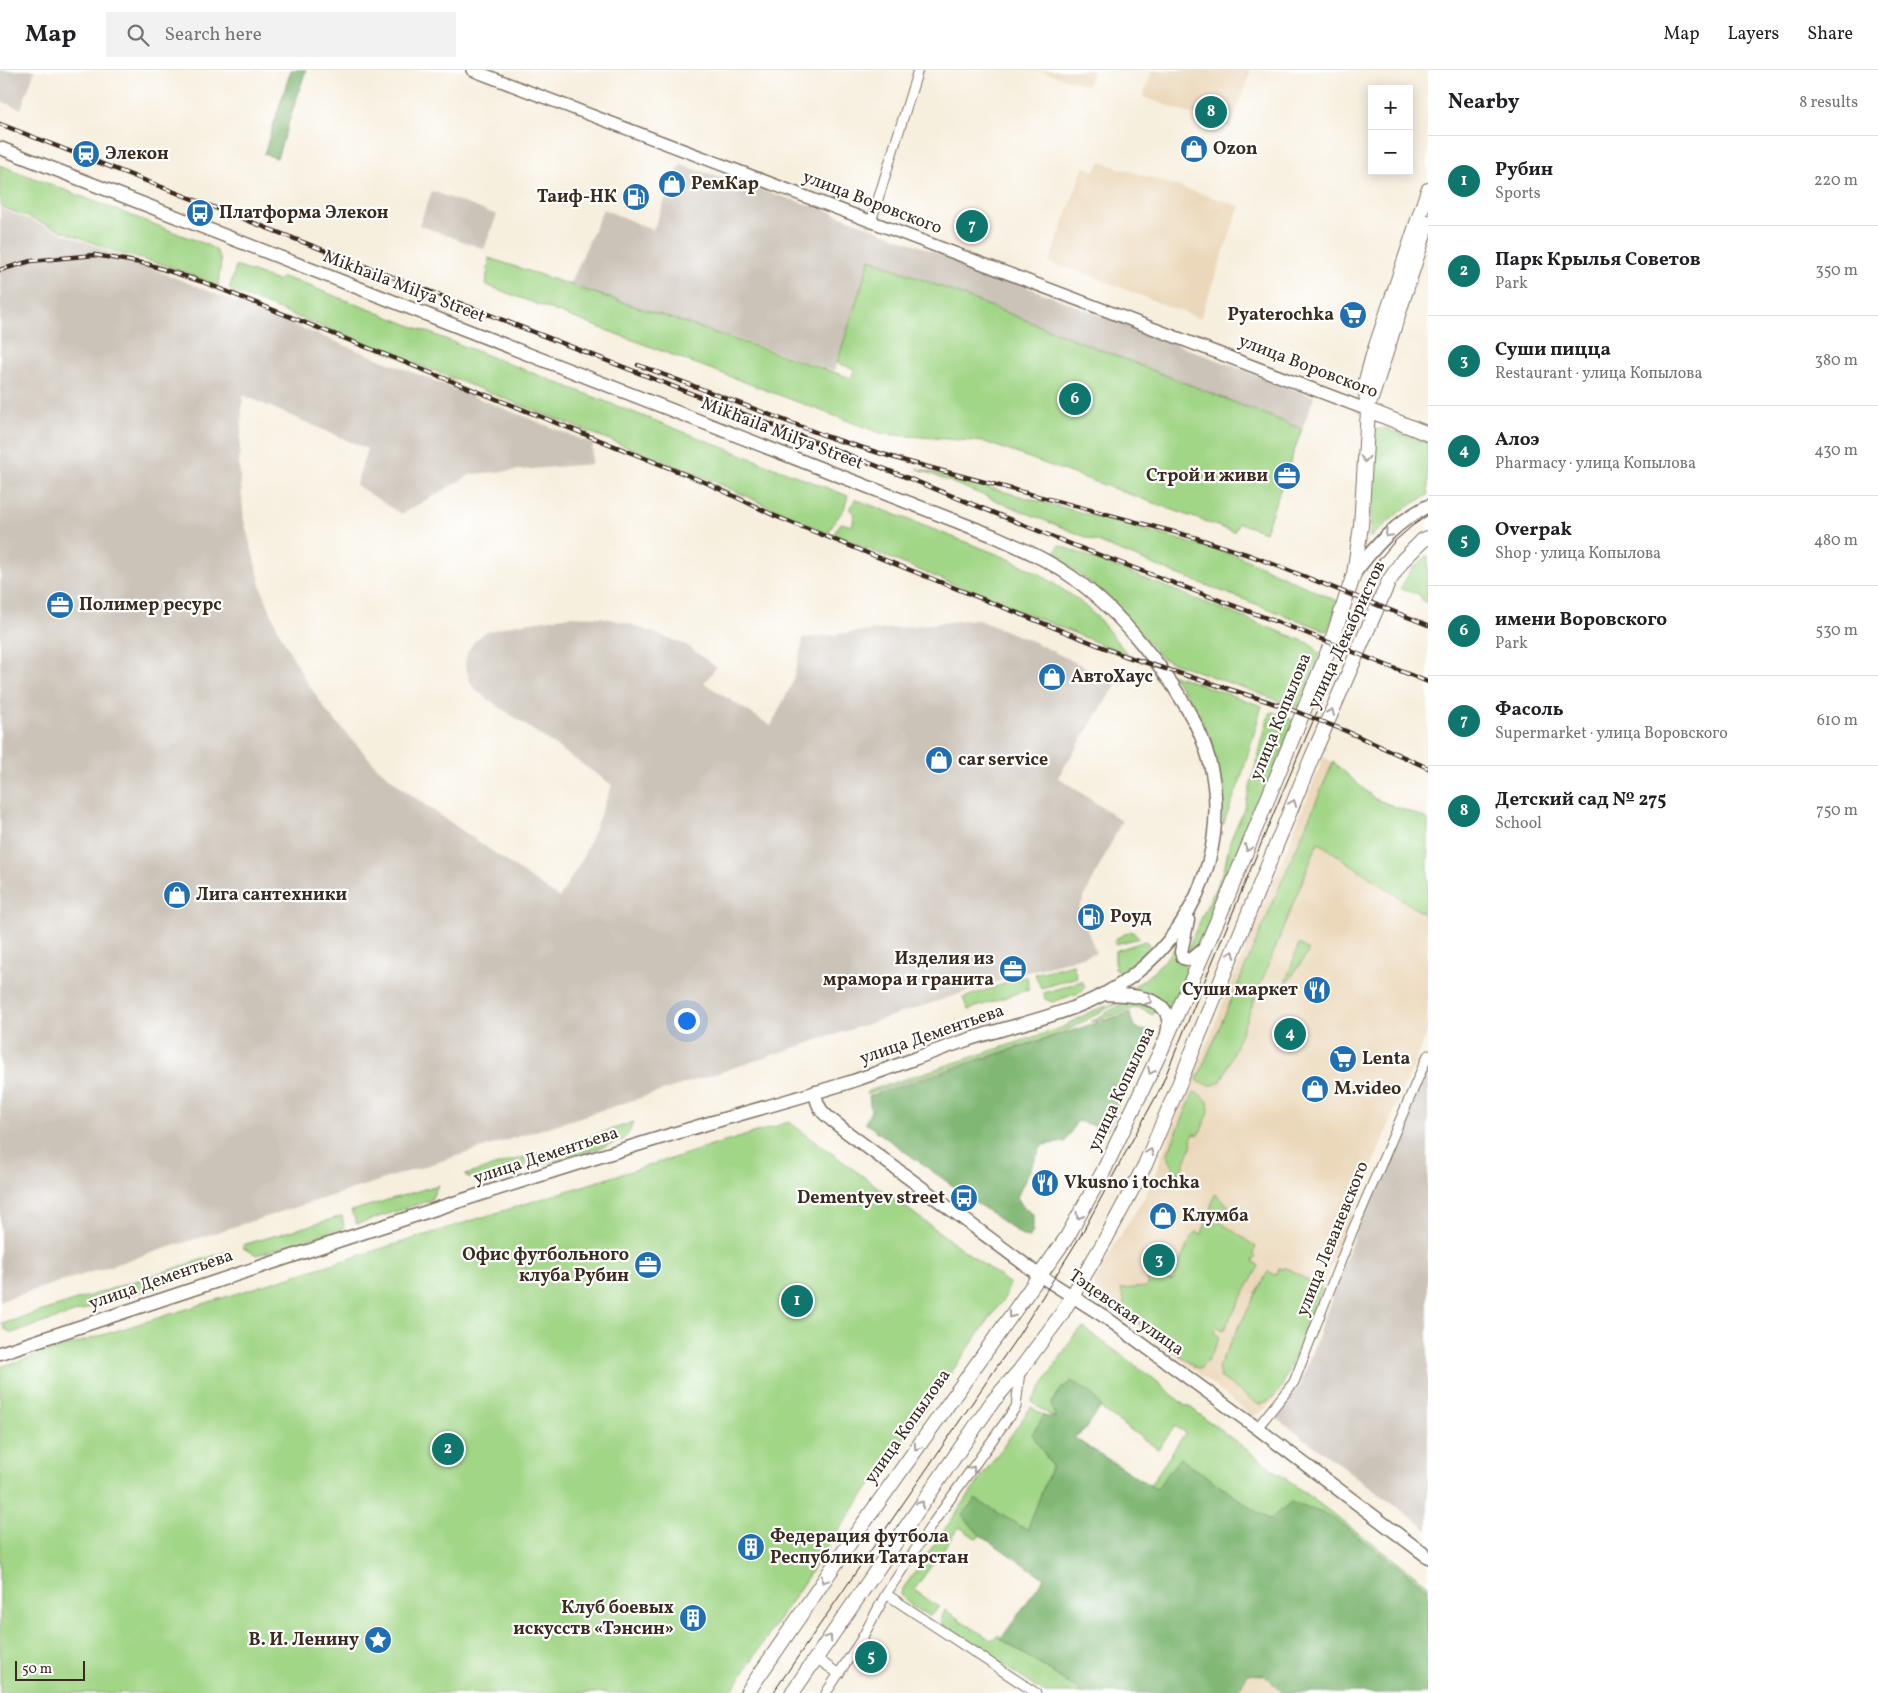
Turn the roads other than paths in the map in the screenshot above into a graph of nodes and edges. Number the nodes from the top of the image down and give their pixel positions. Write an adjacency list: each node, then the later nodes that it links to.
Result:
1 (472, 70): 5 (street, улица Воровского)
2 (918, 70): 5 (street)
3 (0, 148): 12 (main road, Mikhaila Milya Street)
4 (1428, 190): 7 (main road)
5 (871, 222): 7 (street, улица Воровского)
6 (1428, 222): 7 (main road)
7 (1368, 410): 8 (main road, улица Воровского); 11 (main road, улица Копылова, one-way to 11)
8 (1428, 434)
9 (1428, 506): 11 (main road, улица Декабристов, one-way to 11)
10 (1428, 538): 19 (main road, улица Декабристов, one-way to 10)
11 (1354, 574): 13 (main road, улица Копылова, one-way to 13)
12 (1192, 905): 13 (main road); 14 (main road, Mikhaila Milya Street)
13 (1207, 946): 15 (main road, улица Копылова)
14 (1103, 994): 15 (main road, one-way to 15); 17 (main road, улица Дементьева)
15 (1167, 1038): 18 (main road, улица Копылова, one-way to 18)
16 (1428, 1055): 22 (street, улица Леваневского)
17 (815, 1092): 18 (main road, Тэцевская улица); 20 (main road, улица Дементьева)
18 (1039, 1275): 19 (main road, Тэцевская улица); 27 (main road, улица Копылова, one-way to 27)
19 (1073, 1296): 21 (main road); 22 (main road, Тэцевская улица)
20 (0, 1353)
21 (1020, 1370): 24 (street, one-way to 21); 25 (main road, one-way to 21)
22 (1257, 1428): 23 (main road, Тэцевская улица)
23 (1428, 1556)
24 (886, 1594): 26 (street); 30 (street)
25 (816, 1658): 26 (street); 28 (main road)
26 (839, 1674): 29 (street)
27 (747, 1693)
28 (792, 1693)
29 (826, 1693)
30 (1036, 1693)

